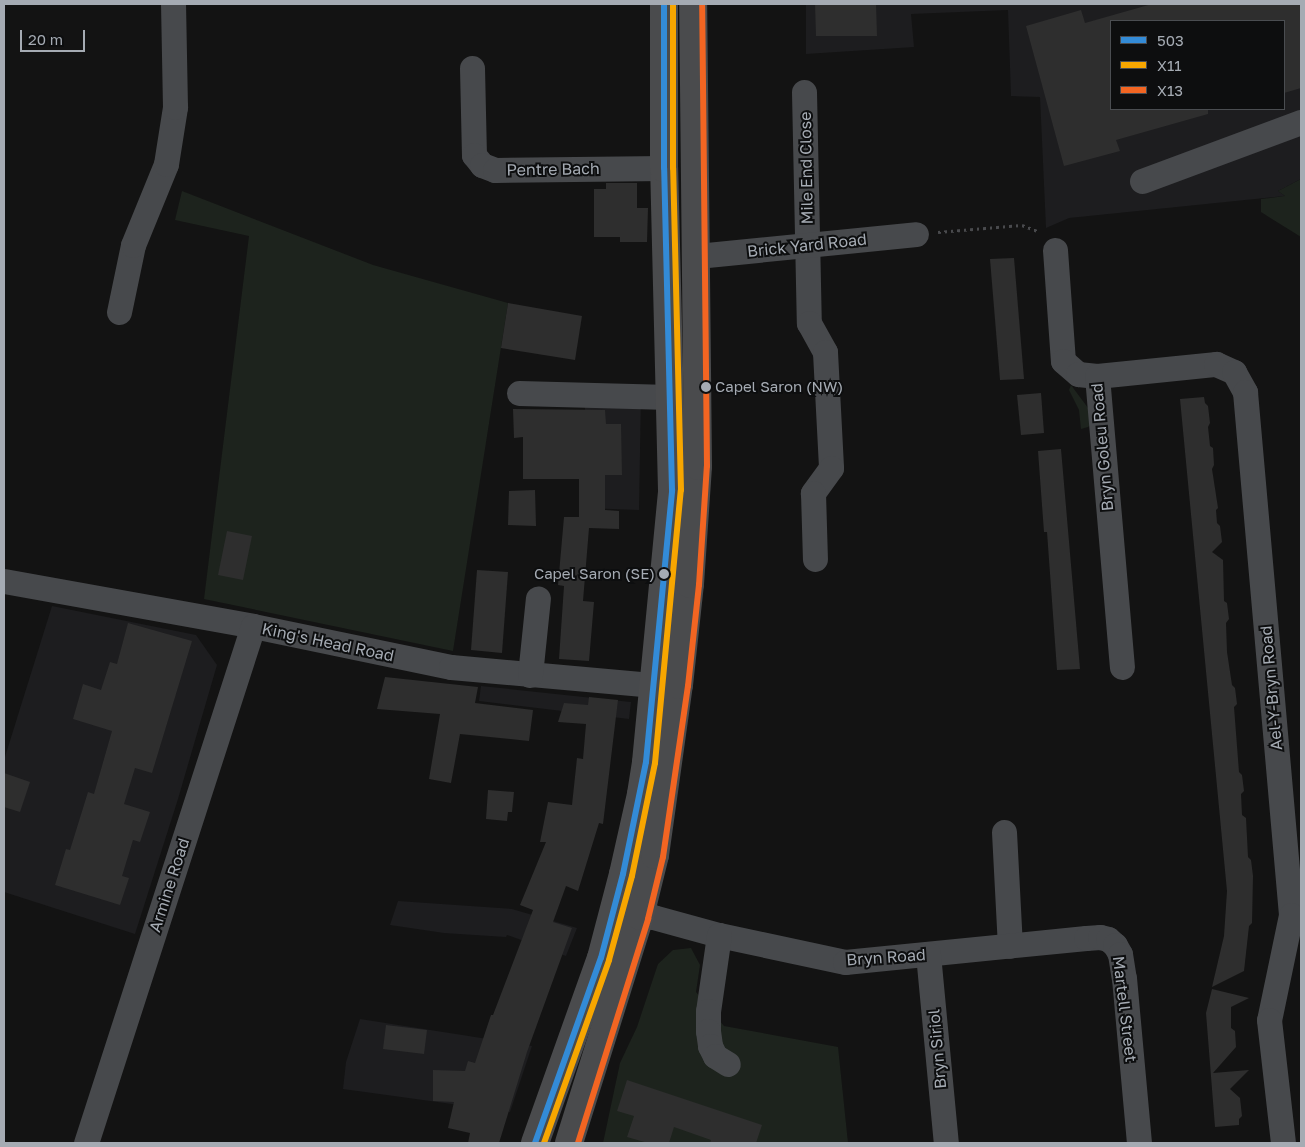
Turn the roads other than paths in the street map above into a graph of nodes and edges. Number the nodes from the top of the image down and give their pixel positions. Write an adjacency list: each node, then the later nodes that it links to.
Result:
1 (173, 4): 13 (street)
2 (664, 4): 7 (main road)
3 (694, 4): 12 (main road)
4 (472, 68): 7 (street, Pentre Bach)
5 (804, 92): 10 (street, Mile End Close)
6 (1301, 122): 8 (street)
7 (664, 168): 16 (main road)
8 (1142, 181)
9 (916, 234): 10 (street, Brick Yard Road)
10 (807, 245): 12 (street, Brick Yard Road); 17 (street, Mile End Close)
11 (1055, 250): 14 (street, Bryn Goleu Road)
12 (697, 256): 25 (main road)
13 (120, 312)
14 (1097, 376): 21 (street, Bryn Goleu Road); 36 (street, Ael-Y-Bryn Road)
15 (519, 393): 16 (street)
16 (670, 397): 23 (main road)
17 (815, 559)
18 (4, 582): 20 (street, King's Head Road)
19 (538, 598): 22 (street)
20 (253, 626): 22 (street, King's Head Road); 31 (street, Armine Road)
21 (1122, 667)
22 (530, 674): 23 (street, King's Head Road)
23 (654, 685): 32 (main road)
24 (1004, 832): 28 (street)
25 (640, 916): 26 (street, Bryn Road); 33 (main road)
26 (719, 935): 29 (street, Bryn Road); 30 (street)
27 (1047, 942): 28 (street, Bryn Road); 35 (street, Martell Street)
28 (1010, 946): 29 (street, Bryn Road)
29 (928, 954): 34 (street, Bryn Siriol)
30 (728, 1064)
31 (86, 1143)
32 (535, 1143)
33 (569, 1143)
34 (946, 1143)
35 (1140, 1143)
36 (1283, 1143)

